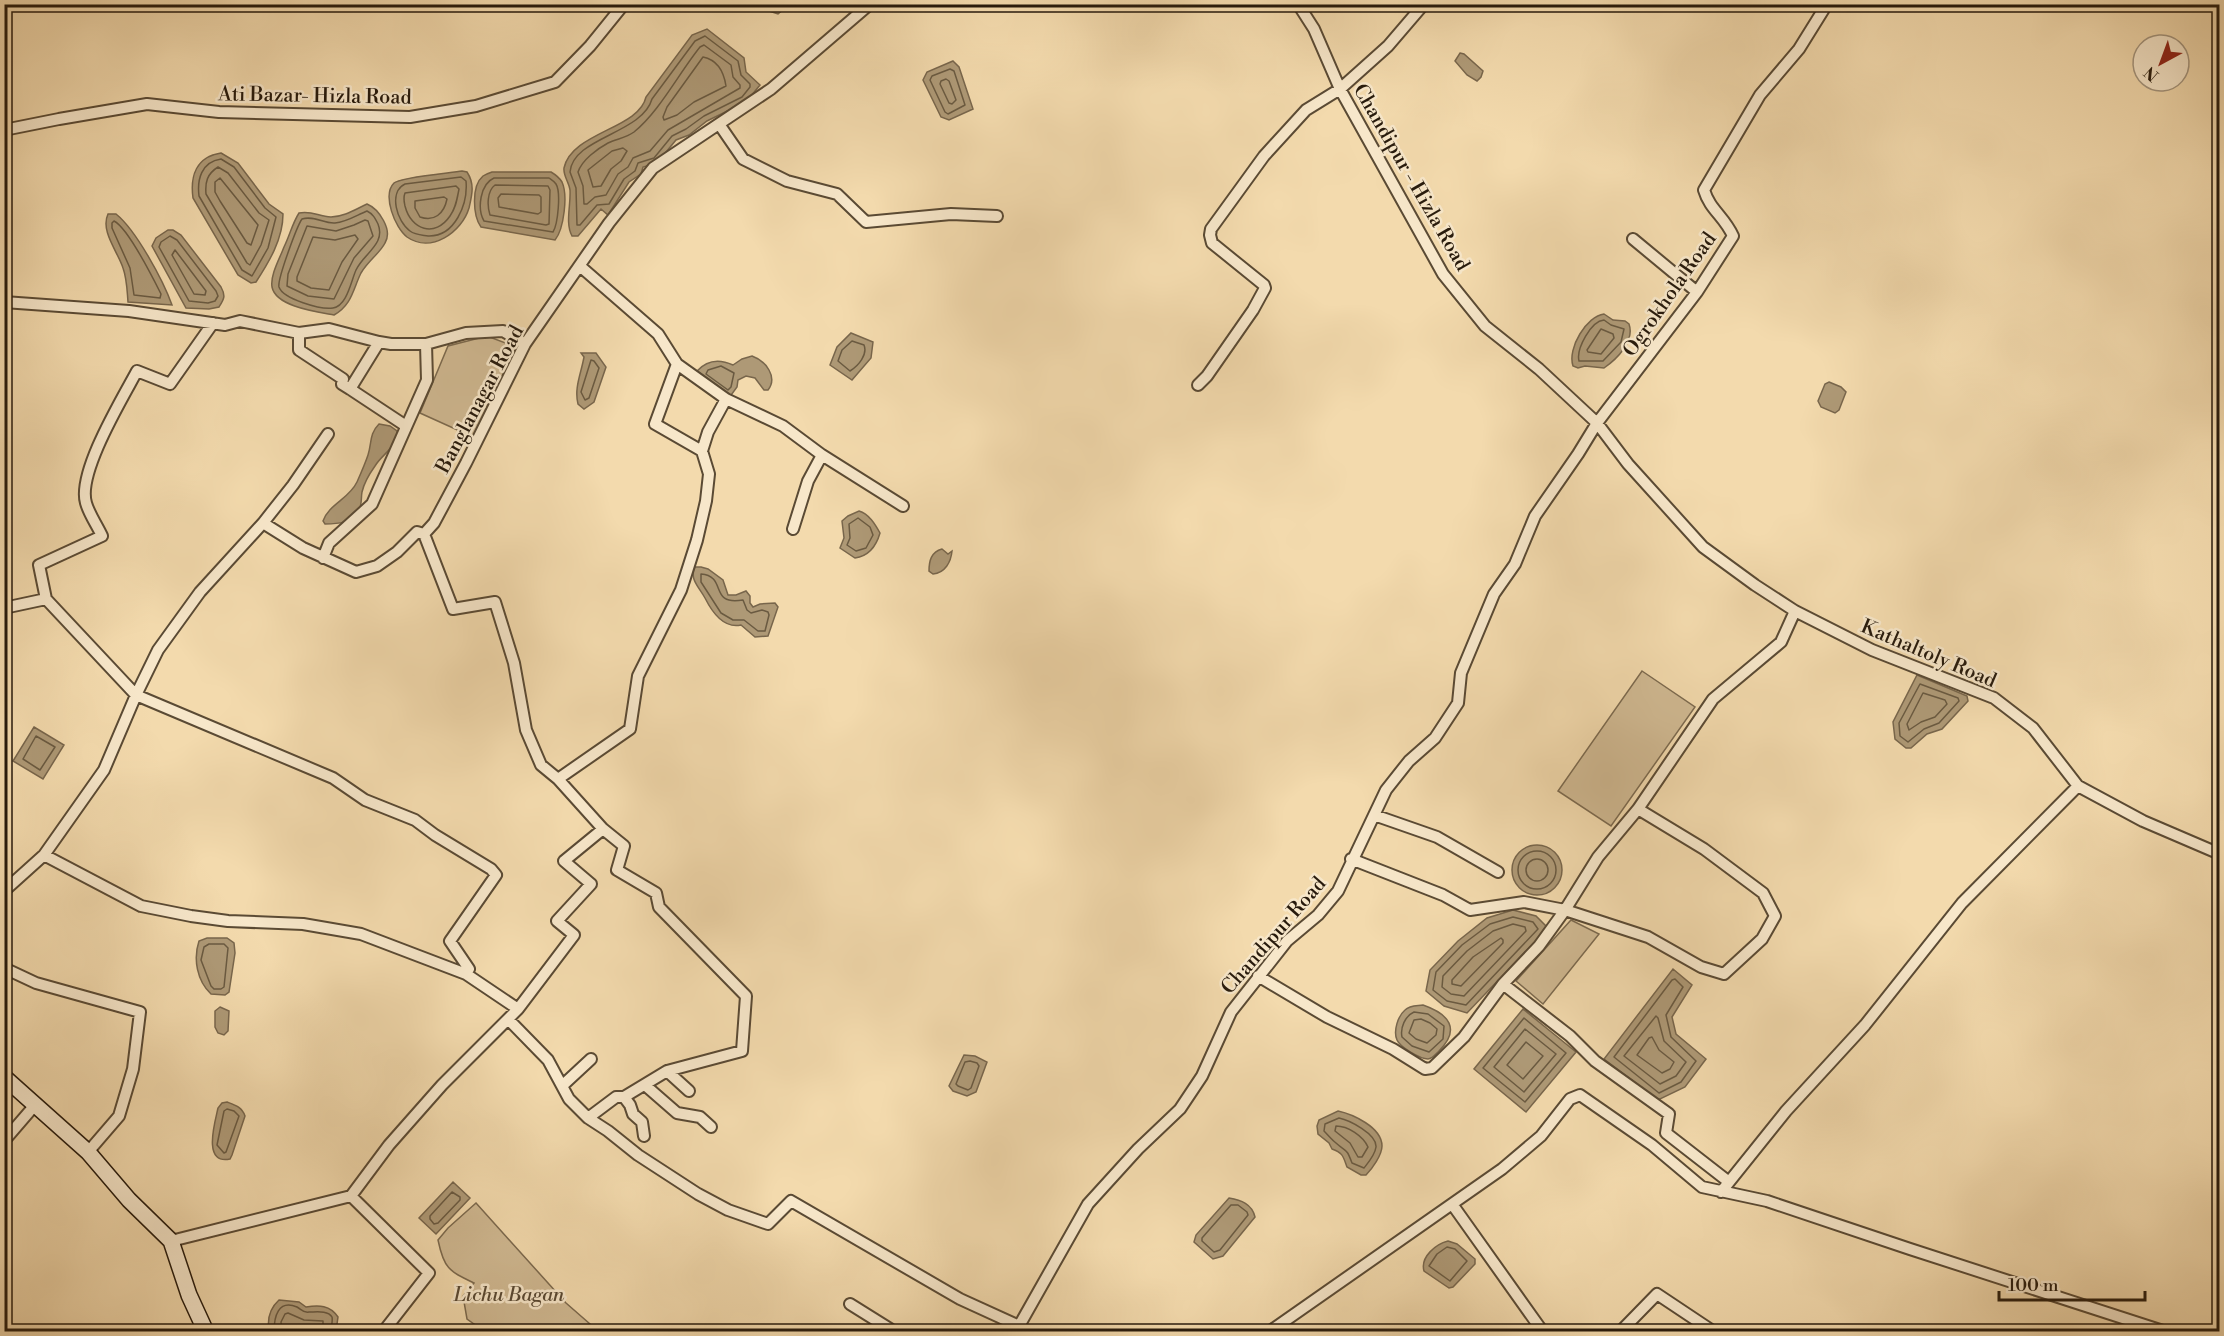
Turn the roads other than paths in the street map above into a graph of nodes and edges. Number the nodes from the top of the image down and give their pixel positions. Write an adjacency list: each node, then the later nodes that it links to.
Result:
1 (624, 4): 8 (street, Ati Bazar- Hizla Road)
2 (870, 4): 7 (street, Banglanagar Road)
3 (1298, 4): 6 (street, Chandipur - Hizla Road)
4 (1424, 4): 6 (street)
5 (1827, 4): 12 (street, Ogrokhola Road)
6 (1340, 89): 20 (street); 23 (street, Chandipur - Hizla Road)
7 (719, 124): 9 (street); 11 (street, Banglanagar Road)
8 (4, 130)
9 (997, 216)
10 (1633, 239): 12 (street)
11 (581, 267): 18 (street, Banglanagar Road); 19 (street)
12 (1697, 292): 23 (street, Ogrokhola Road)
13 (4, 302): 14 (street)
14 (213, 323): 15 (street); 33 (street)
15 (299, 333): 16 (street); 21 (street)
16 (379, 342): 17 (street); 21 (street)
17 (426, 344): 18 (street); 24 (street)
18 (525, 344): 31 (street, Banglanagar Road)
19 (677, 364): 22 (street); 26 (street)
20 (1198, 385)
21 (350, 389): 24 (street)
22 (726, 399): 26 (street); 27 (street)
23 (1597, 423): 35 (street, Chandipur - Hizla Road); 40 (street, Chandipur Road)
24 (406, 426): 32 (street)
25 (328, 434): 29 (street)
26 (702, 451): 37 (street)
27 (822, 455): 28 (street); 30 (street)
28 (903, 506)
29 (263, 523): 32 (street, Banglanagar Road); 36 (street)
30 (793, 530)
31 (424, 534): 32 (street, Banglanagar Road); 37 (street)
32 (323, 558)
33 (46, 599): 34 (street); 36 (street)
34 (4, 608)
35 (1795, 611): 38 (street, Kathaltoly Road); 39 (street)
36 (136, 695): 43 (street); 49 (street)
37 (558, 779): 41 (street)
38 (2078, 786): 42 (street, Kathaltoly Road); 67 (street)
39 (1638, 809): 47 (street); 47 (street)
40 (1374, 815): 44 (street, Chandipur Road); 45 (street)
41 (603, 829): 52 (street); 55 (street)
42 (2220, 854)
43 (44, 855): 46 (street); 49 (street)
44 (1351, 859): 47 (street); 50 (street, Chandipur Road)
45 (1498, 872)
46 (4, 891)
47 (1565, 910): 51 (street)
48 (4, 968): 66 (street)
49 (466, 974): 52 (street)
50 (1258, 976): 51 (street); 73 (street, Chandipur Road)
51 (1503, 984): 67 (street)
52 (518, 1010): 53 (street)
53 (508, 1019): 57 (street); 69 (street)
54 (591, 1059): 57 (street)
55 (667, 1071): 58 (street); 59 (street)
56 (4, 1077): 61 (main road)
57 (563, 1085): 62 (street)
58 (646, 1086): 60 (street); 63 (street)
59 (689, 1091)
60 (624, 1097): 62 (street); 64 (street)
61 (35, 1105): 65 (street); 66 (main road)
62 (588, 1118): 73 (street)
63 (711, 1127)
64 (644, 1136)
65 (4, 1141)
66 (88, 1152): 71 (main road)
67 (1729, 1182): 68 (street)
68 (1721, 1192): 70 (street); 81 (street)
69 (351, 1196): 71 (street); 75 (street)
70 (1452, 1204): 77 (street); 78 (street)
71 (172, 1244): 74 (main road)
72 (850, 1304): 76 (street)
73 (1017, 1329)
74 (206, 1332)
75 (383, 1332)
76 (889, 1332)
77 (1269, 1332)
78 (1544, 1332)
79 (1620, 1332): 80 (street)
80 (1714, 1332)
81 (2166, 1332)

